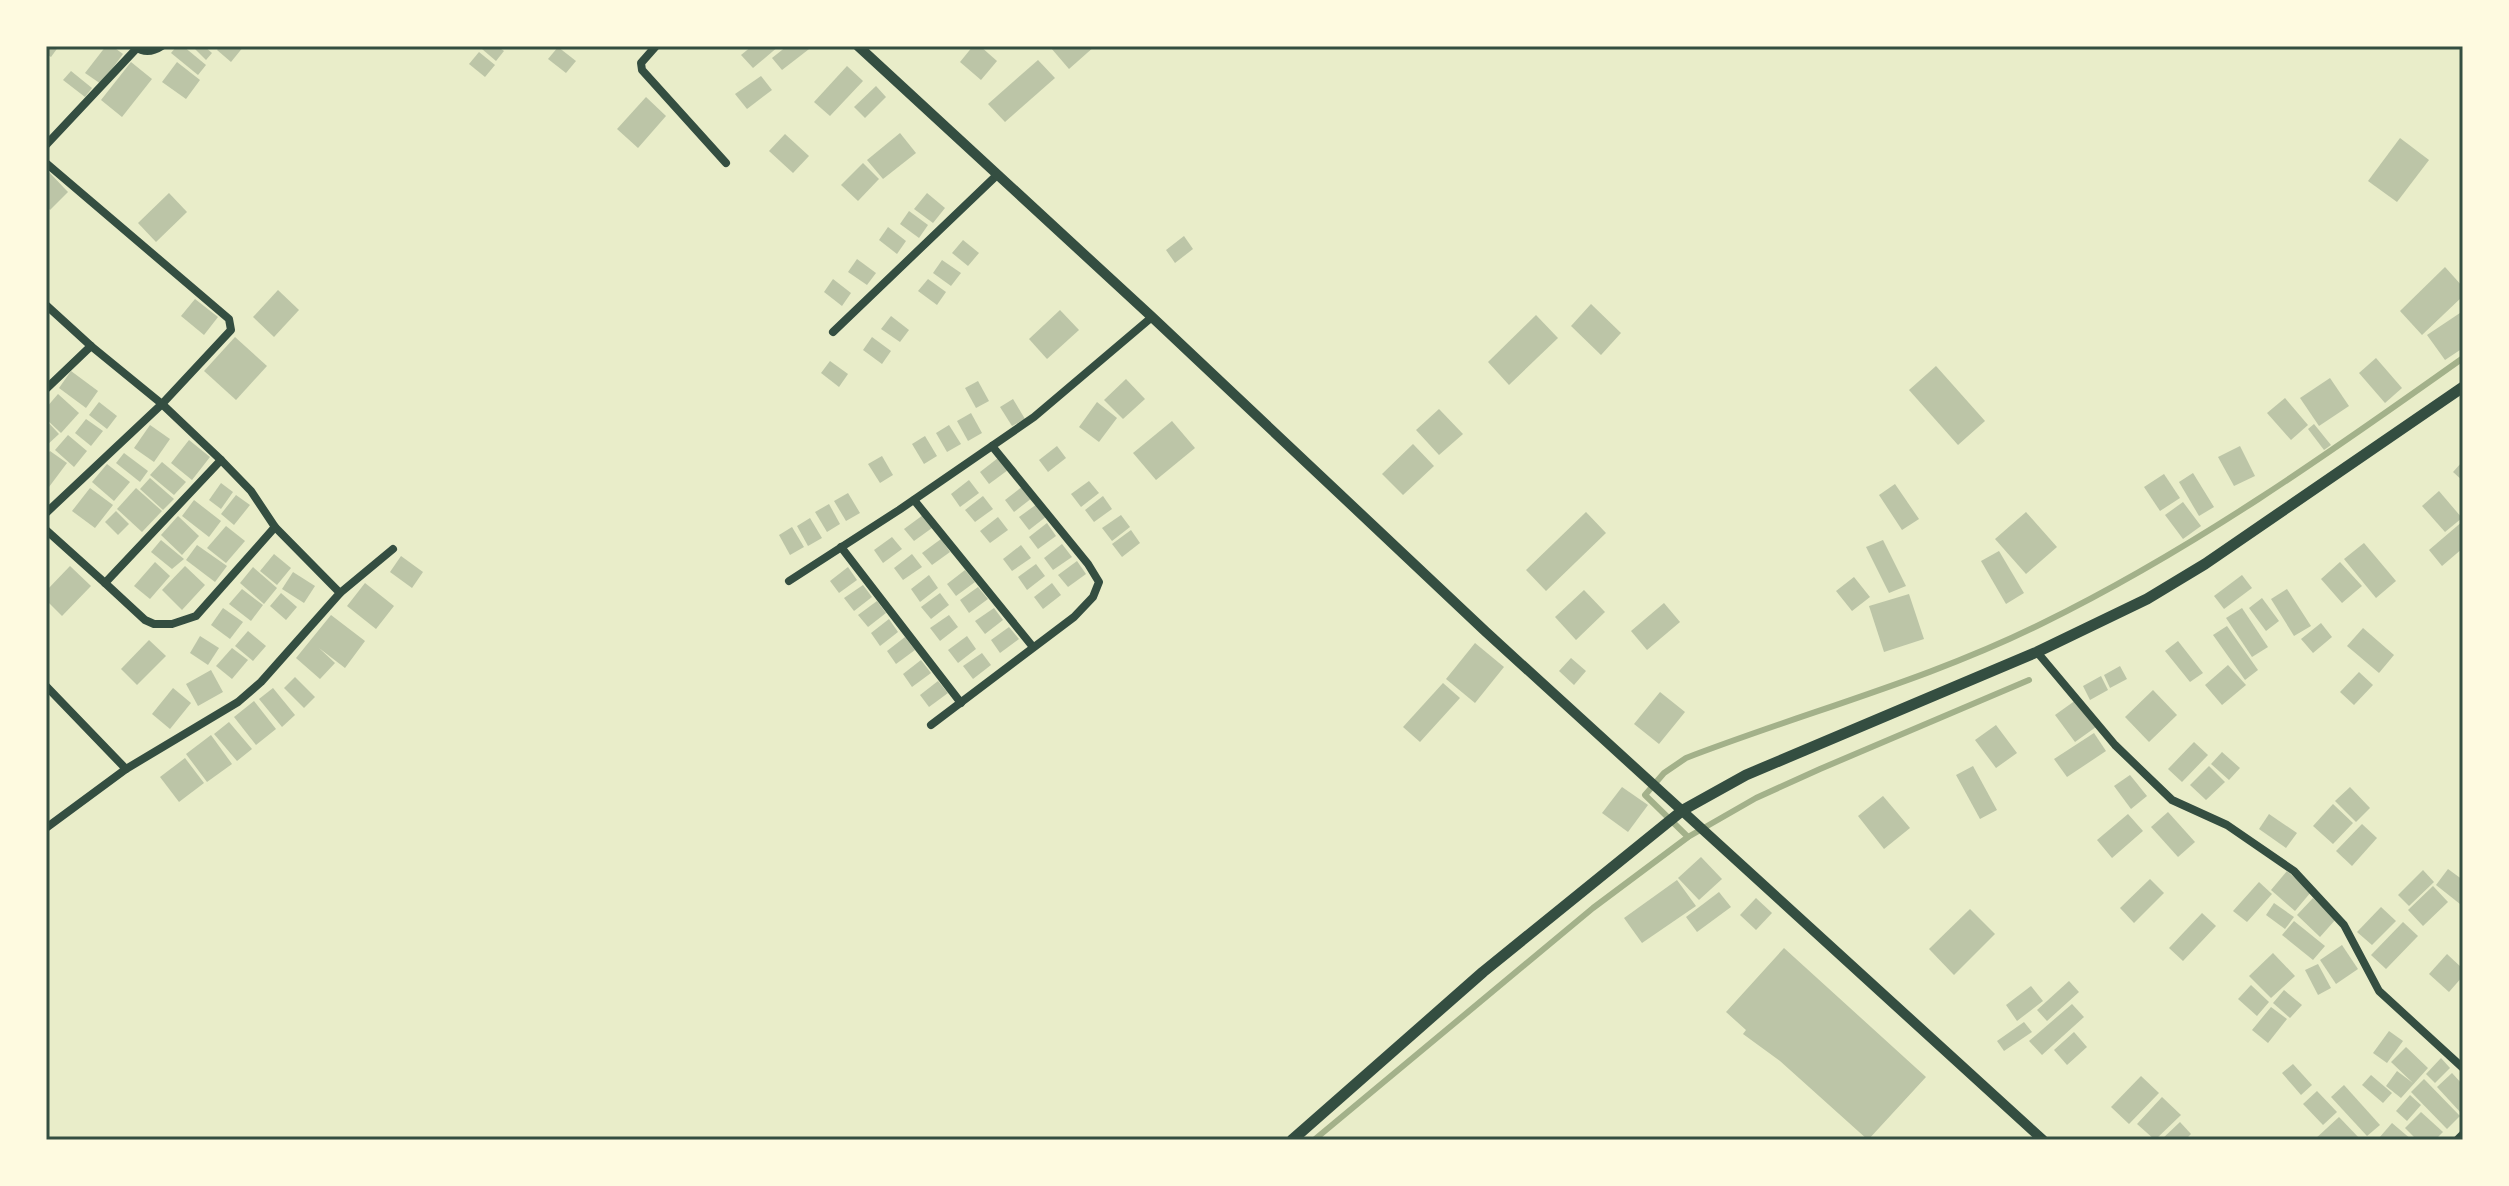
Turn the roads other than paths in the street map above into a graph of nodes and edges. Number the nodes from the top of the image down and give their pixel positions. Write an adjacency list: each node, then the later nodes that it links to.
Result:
1 (162, 46): 4 (street)
2 (656, 46): 7 (street)
3 (858, 46): 8 (street)
4 (136, 47): 5 (street)
5 (46, 145)
6 (46, 163): 15 (street)
7 (726, 163)
8 (997, 175): 10 (street); 11 (street)
9 (46, 305): 12 (street)
10 (1152, 317): 16 (street); 33 (street)
11 (833, 332)
12 (91, 346): 14 (street); 15 (street)
13 (2463, 387): 28 (main road)
14 (46, 389)
15 (162, 404): 17 (street); 19 (street)
16 (992, 446): 18 (street); 27 (street)
17 (221, 460): 20 (street); 25 (street)
18 (914, 500): 22 (street); 27 (street)
19 (46, 513)
20 (275, 527): 25 (street); 26 (street)
21 (46, 530): 25 (street)
22 (841, 547): 24 (street); 30 (street)
23 (393, 549): 26 (street)
24 (789, 581)
25 (105, 583)
26 (340, 593): 32 (street)
27 (1033, 647): 30 (street)
28 (2037, 652): 33 (main road); 35 (street)
29 (46, 686): 32 (street)
30 (961, 703): 31 (street)
31 (931, 725)
32 (126, 769): 34 (street)
33 (1679, 813): 37 (main road); 38 (street)
34 (46, 828)
35 (2463, 1068)
36 (2463, 1134): 39 (street)
37 (1292, 1140)
38 (2043, 1140)
39 (2457, 1140)

